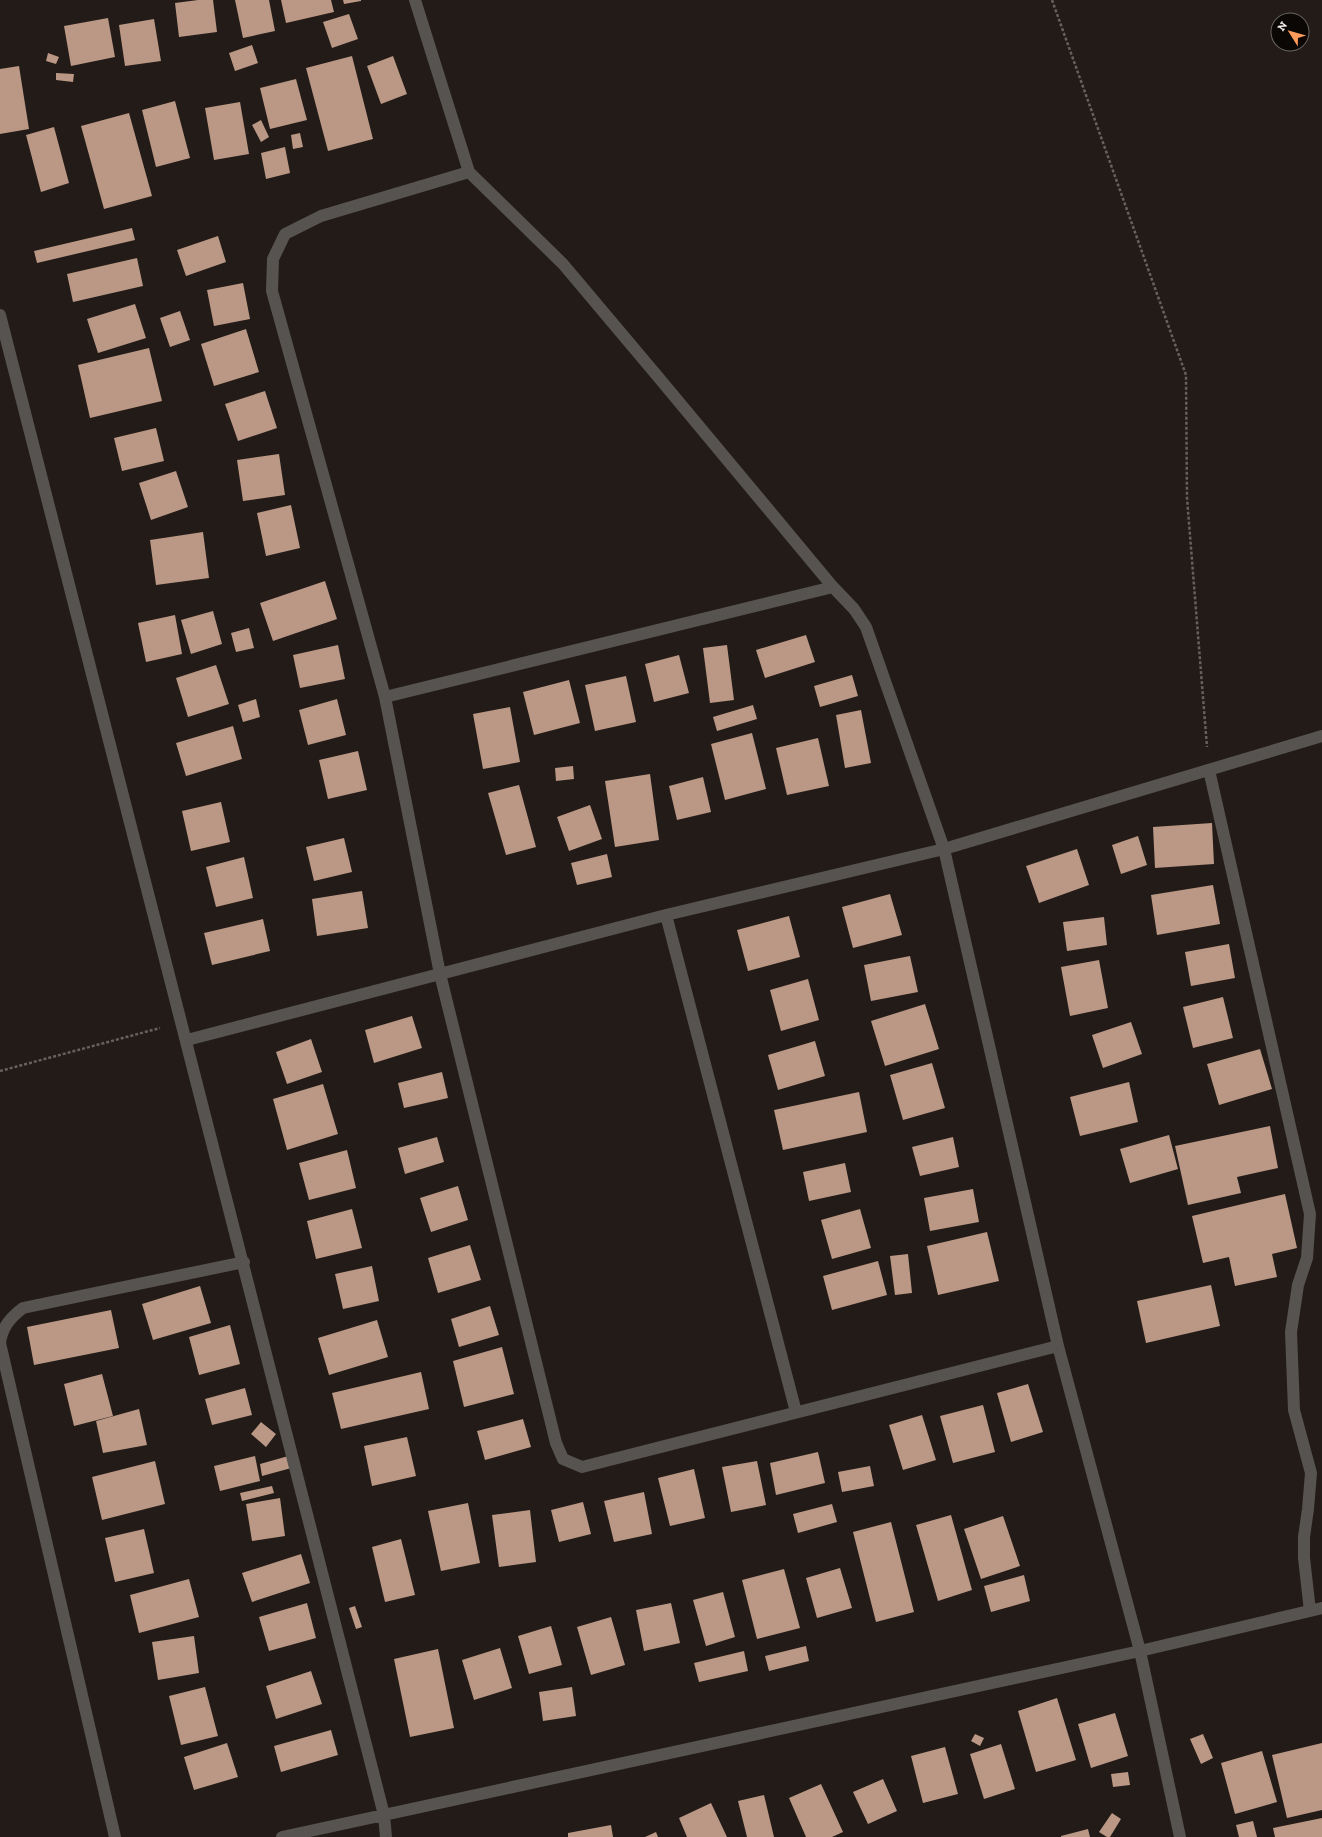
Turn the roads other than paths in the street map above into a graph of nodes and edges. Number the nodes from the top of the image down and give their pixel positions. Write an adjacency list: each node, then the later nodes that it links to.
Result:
1 (415, 0): 2 (street)
2 (469, 172): 4 (street); 5 (street)
3 (0, 315): 11 (street)
4 (833, 587): 5 (street); 8 (street)
5 (385, 697): 10 (street)
6 (1322, 736): 7 (street)
7 (1209, 770): 8 (street); 15 (street)
8 (944, 849): 9 (street); 13 (street)
9 (666, 915): 10 (street); 14 (street)
10 (440, 974): 11 (street); 14 (street)
11 (187, 1040): 12 (street)
12 (244, 1262): 18 (street); 19 (street)
13 (1058, 1346): 14 (street); 17 (street)
14 (796, 1412)
15 (1316, 1475): 16 (street)
16 (1316, 1610): 17 (street)
17 (1140, 1651): 18 (street); 22 (street)
18 (384, 1815): 20 (street); 21 (street)
19 (115, 1837)
20 (282, 1837)
21 (386, 1837)
22 (1180, 1837)

